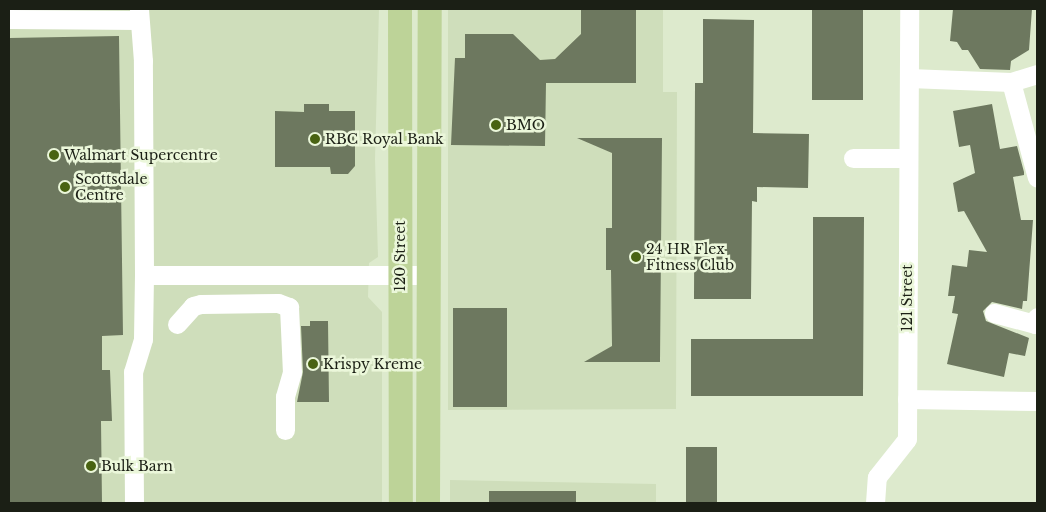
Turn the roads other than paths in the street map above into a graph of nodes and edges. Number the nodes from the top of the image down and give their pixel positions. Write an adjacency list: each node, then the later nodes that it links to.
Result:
1 (400, 9): 13 (main road, 120 Street)
2 (430, 9): 14 (main road, 120 Street)
3 (909, 9): 7 (street, 121 Street)
4 (139, 14): 5 (street); 12 (street)
5 (9, 19)
6 (1037, 74): 8 (street)
7 (909, 78): 8 (street); 10 (street, 121 Street)
8 (1011, 82): 11 (street)
9 (853, 158): 10 (street)
10 (908, 158): 18 (street, 121 Street)
11 (1037, 174)
12 (144, 276): 13 (street); 21 (street)
13 (400, 276): 14 (street); 22 (main road, 120 Street)
14 (429, 276): 23 (main road, 120 Street)
15 (994, 313): 16 (street)
16 (1037, 317)
17 (177, 324): 20 (street)
18 (907, 398): 19 (street); 24 (street, 121 Street)
19 (1037, 401)
20 (285, 430)
21 (134, 503)
22 (401, 503)
23 (428, 503)
24 (875, 503)

